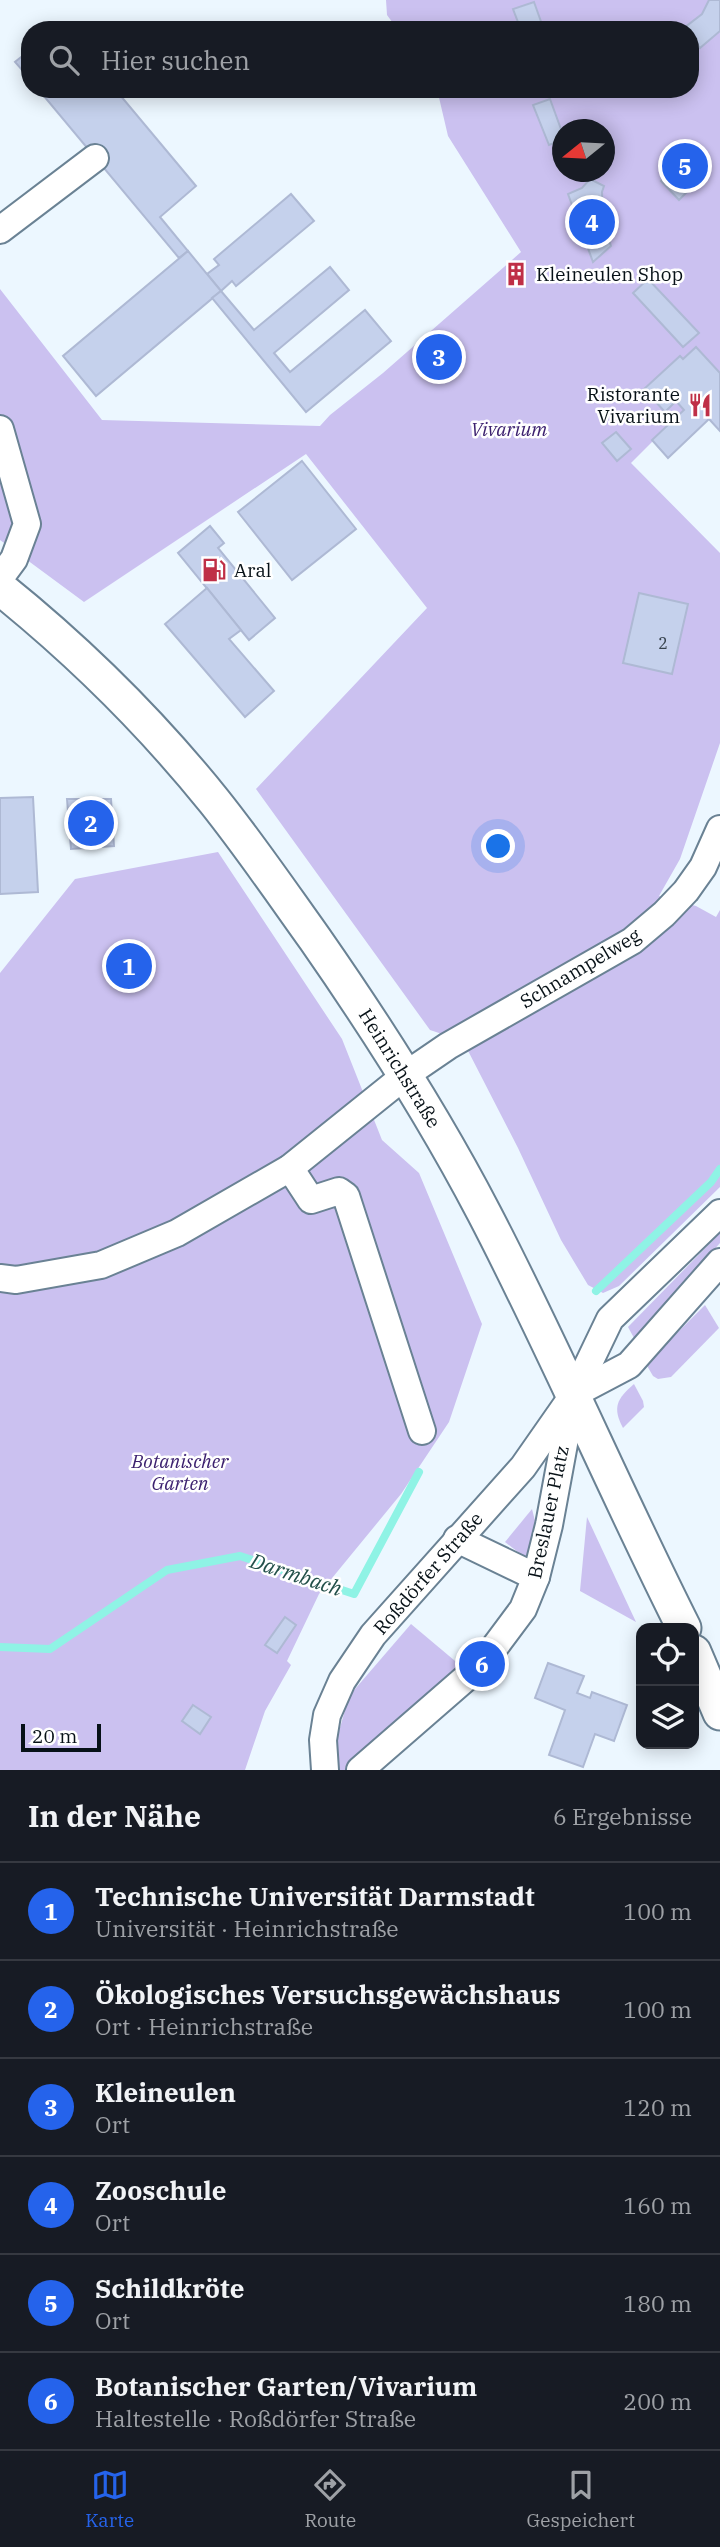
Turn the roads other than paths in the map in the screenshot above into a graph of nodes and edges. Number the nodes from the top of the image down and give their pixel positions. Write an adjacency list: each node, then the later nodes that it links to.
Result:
1 (95, 158): 2 (street)
2 (0, 230)
3 (0, 429): 4 (street)
4 (4, 594): 6 (main road, Heinrichstraße)
5 (720, 829): 6 (street, Schnampelweg)
6 (407, 1074): 7 (street, Schnampelweg); 11 (main road, Heinrichstraße)
7 (290, 1168): 10 (street, Schnampelweg); 12 (street)
8 (720, 1213): 11 (street)
9 (720, 1262): 11 (street)
10 (0, 1278)
11 (574, 1394): 13 (street, Roßdörfer Straße); 14 (street, Breslauer Platz); 15 (main road, Heinrichstraße)
12 (422, 1431)
13 (457, 1539): 14 (street); 18 (street, Roßdörfer Straße)
14 (536, 1577): 19 (street, Breslauer Platz)
15 (682, 1623)
16 (699, 1664): 17 (main road)
17 (720, 1713)
18 (326, 1770)
19 (360, 1770)

